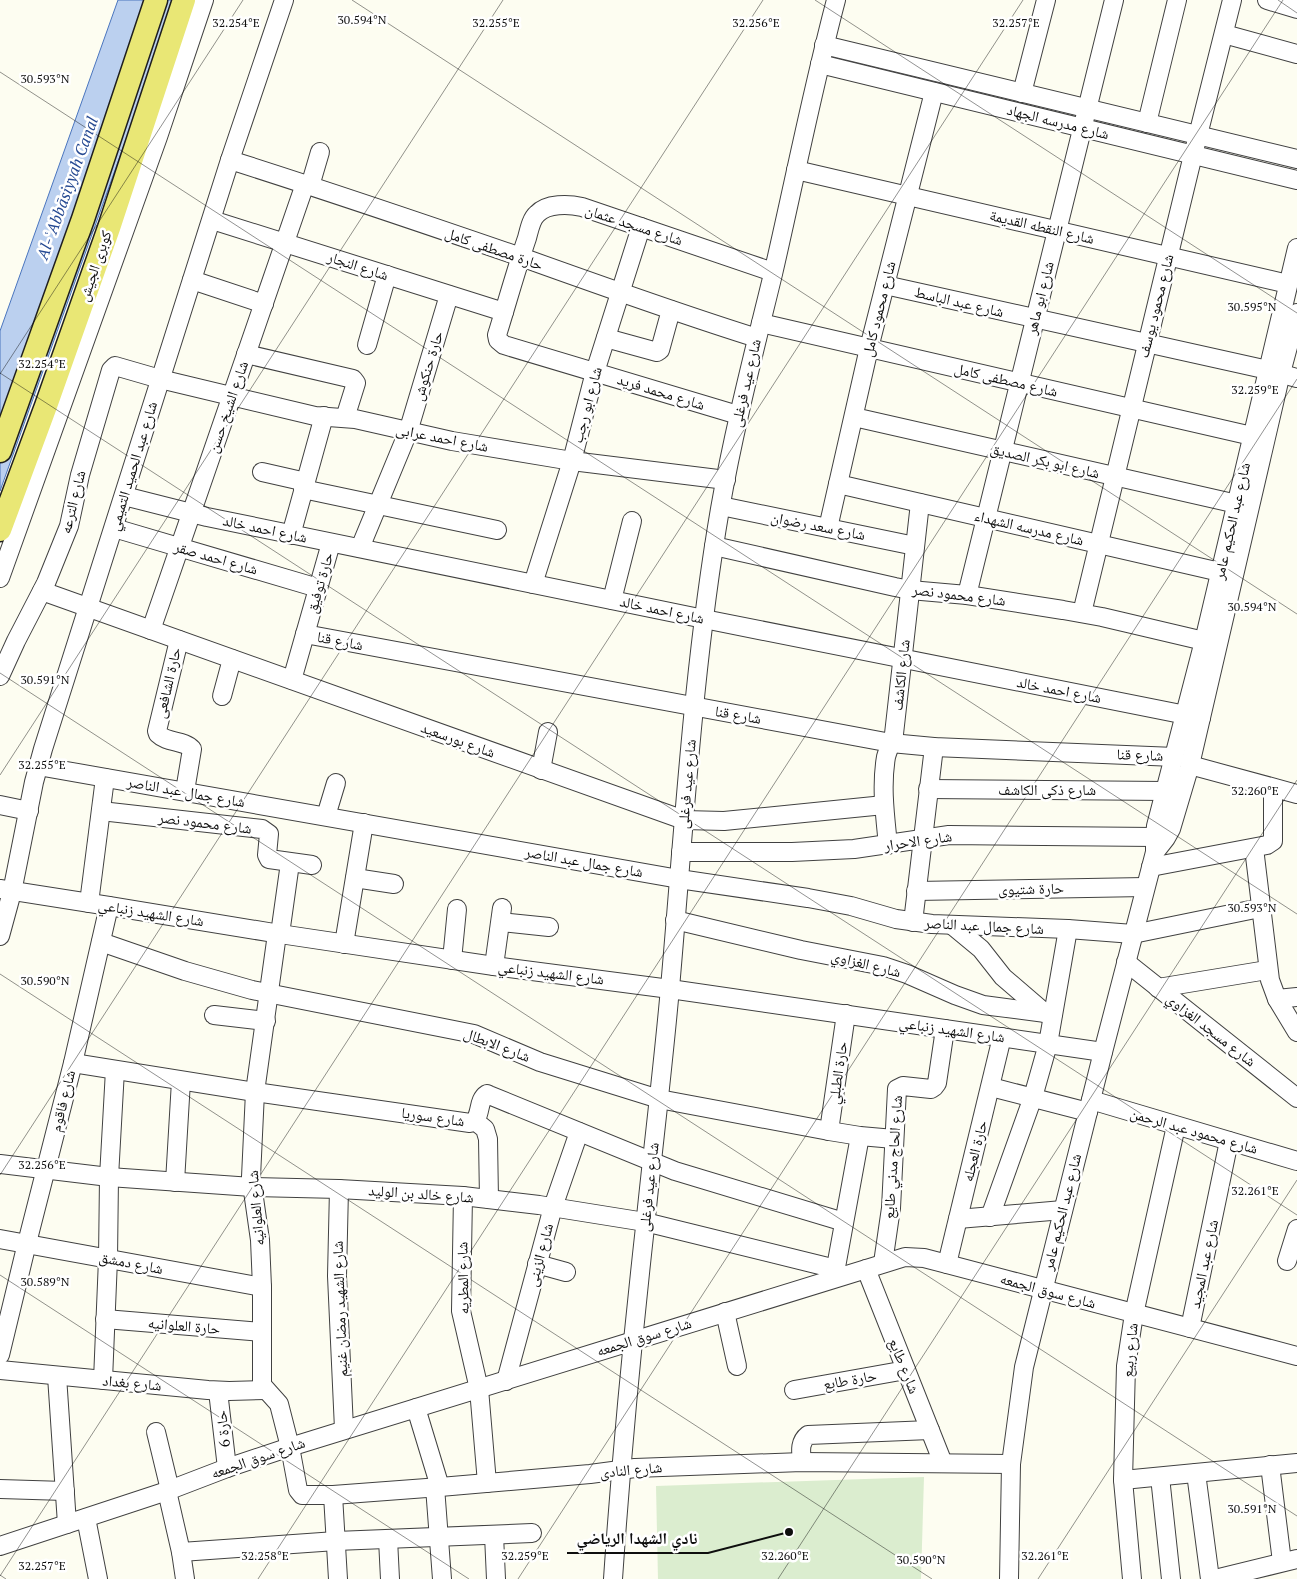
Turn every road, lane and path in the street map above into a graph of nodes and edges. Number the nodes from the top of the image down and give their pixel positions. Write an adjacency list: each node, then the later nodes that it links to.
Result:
1 (156, 0): 67 (main road, كوبرى الجيش)
2 (184, 0): 85 (main road, كوبرى الجيش)
3 (204, 0): 95 (street)
4 (284, 0): 25 (street, شارع عبد الحميد التميمي)
5 (836, 0): 13 (street, شارع عيد فرغلى)
6 (1046, 0): 17 (street)
7 (1114, 0): 18 (street, شارع ابو ماهر)
8 (1177, 0): 19 (street)
9 (1232, 0): 12 (street, شارع محمود يوسف)
10 (1267, 0): 11 (street)
11 (1297, 10)
12 (1224, 34): 14 (street); 21 (street, شارع محمود يوسف)
13 (824, 45): 15 (street, شارع عيد فرغلى); 17 (street, شارع مدرسه الجهاد)
14 (1297, 54)
15 (820, 64): 16 (street, شارع مدرسه الجهاد); 26 (street, شارع عيد فرغلى)
16 (934, 92): 20 (street, شارع مدرسه الجهاد); 29 (street, شارع محمود كامل)
17 (1022, 93): 18 (street, شارع مدرسه الجهاد)
18 (1087, 108): 19 (street, شارع مدرسه الجهاد); 20 (street, شارع ابو ماهر)
19 (1146, 123): 21 (street, شارع مدرسه الجهاد)
20 (1082, 128): 23 (street, شارع مدرسه الجهاد); 32 (street, شارع ابو ماهر)
21 (1198, 135): 23 (street, شارع محمود يوسف); 24 (street, شارع مدرسه الجهاد)
22 (320, 152): 28 (street, شارع الشيخ حسن)
23 (1193, 154): 27 (street, شارع مدرسه الجهاد); 35 (street, شارع محمود يوسف)
24 (1297, 159)
25 (230, 160): 28 (street, حارة مصطفى كامل); 30 (street, شارع عبد الحميد التميمي)
26 (796, 170): 29 (street, شارع النقطه القديمة); 37 (street, شارع عيد فرغلى)
27 (1297, 180)
28 (308, 185): 33 (street, شارع الشيخ حسن); 36 (street, حارة مصطفى كامل)
29 (908, 196): 32 (street, شارع النقطه القديمة); 41 (street, شارع محمود كامل)
30 (212, 220): 33 (street, شارع النجار); 39 (street, شارع عبد الحميد التميمي)
31 (640, 226): 36 (street, شارع مسجد عثمان); 37 (street, شارع مسجد عثمان); 42 (street, شارع ابو رجب)
32 (1057, 230): 35 (street, شارع النقطه القديمة); 48 (street, شارع ابو ماهر)
33 (285, 243): 38 (street, شارع النجار); 44 (street, شارع الشيخ حسن)
34 (1297, 248): 40 (street, شارع عبد الحكيم عامر)
35 (1168, 256): 40 (street, شارع النقطه القديمة); 51 (street, شارع محمود يوسف)
36 (520, 257): 42 (street, حارة مصطفى كامل); 46 (street, شارع مسجد عثمان)
37 (773, 272): 49 (street, شارع عيد فرغلى)
38 (387, 275): 43 (street, شارع النجار); 52 (street)
39 (192, 280): 44 (street); 57 (street, شارع عبد الحميد التميمي)
40 (1288, 284): 56 (street, شارع عبد الحكيم عامر)
41 (885, 285): 48 (street, شارع عبد الباسط); 53 (street, شارع محمود كامل)
42 (619, 292): 45 (street, حارة مصطفى كامل); 50 (street, شارع ابو رجب)
43 (449, 295): 46 (street, شارع النجار); 65 (street, حارة حنكوش)
44 (264, 304): 54 (street, شارع الشيخ حسن)
45 (671, 310): 49 (street, حارة مصطفى كامل); 50 (street)
46 (504, 312): 55 (street, شارع محمد فريد)
47 (1297, 313): 56 (street, شارع عبد الحكيم عامر)
48 (1035, 319): 51 (street, شارع عبد الباسط); 58 (street, شارع ابو ماهر)
49 (759, 330): 53 (street, شارع مصطفى كامل); 61 (street, شارع عيد فرغلى)
50 (606, 338): 55 (street, شارع ابو رجب)
51 (1147, 343): 56 (street, شارع عبد الباسط); 60 (street, شارع محمود يوسف)
52 (367, 345)
53 (869, 348): 58 (street, شارع مصطفى كامل); 63 (street, شارع محمود كامل)
54 (246, 354): 59 (street, شارع الشيخ حسن); 64 (street)
55 (595, 372): 61 (street, شارع محمد فريد); 69 (street, شارع ابو رجب)
56 (1282, 374): 66 (street, شارع عبد الحكيم عامر); 115 (street, شارع عبد الحكيم عامر)
57 (160, 379): 59 (street, شارع احمد عرابى); 75 (street, شارع عبد الحميد التميمي); 99 (street, شارع الترعه)
58 (1019, 383): 60 (street, شارع مصطفى كامل); 68 (street, شارع ابو ماهر)
59 (231, 397): 62 (street, شارع احمد عرابى); 80 (street, شارع الشيخ حسن)
60 (1132, 408): 66 (street, شارع مصطفى كامل); 71 (street, شارع محمود يوسف)
61 (738, 415): 72 (street, شارع عيد فرغلى)
62 (324, 416): 64 (street, شارع احمد عرابى); 74 (street)
63 (854, 417): 68 (street, شارع ابو بكر الصديق); 73 (street, شارع محمود كامل)
64 (345, 418): 65 (street, شارع احمد عرابى)
65 (408, 432): 69 (street, شارع احمد عرابى); 78 (street, حارة حنكوش)
66 (1252, 436): 77 (street, شارع عبد الحكيم عامر)
67 (0, 451)
68 (1002, 451): 71 (street, شارع ابو بكر الصديق); 81 (street, شارع ابو ماهر)
69 (572, 461): 72 (street, شارع احمد عرابى); 96 (street, شارع ابو رجب)
70 (262, 472): 74 (street)
71 (1115, 477): 77 (street, شارع ابو بكر الصديق); 89 (street, شارع محمود يوسف)
72 (726, 480): 79 (street, شارع عيد فرغلى)
73 (838, 484): 76 (street, شارع مدرسه الشهداء); 84 (street, شارع محمود كامل)
74 (305, 486): 78 (street); 87 (street)
75 (124, 496): 80 (street, شارع احمد خالد); 83 (street, شارع عبد الحميد التميمي)
76 (920, 503): 81 (street, شارع مدرسه الشهداء); 91 (street, شارع الكاشف)
77 (1237, 504): 94 (street, شارع عبد الحكيم عامر)
78 (378, 505): 86 (street); 93 (street, حارة حنكوش)
79 (721, 506): 84 (street, شارع سعد رضوان); 90 (street, شارع عيد فرغلى)
80 (191, 514): 87 (street, شارع احمد خالد); 92 (street, شارع الشيخ حسن)
81 (986, 518): 89 (street, شارع مدرسه الشهداء); 100 (street, شارع ابو ماهر)
82 (632, 521): 101 (street)
83 (114, 528): 92 (street, شارع احمد صقر); 102 (street, شارع عبد الحميد التميمي)
84 (828, 528): 91 (street, شارع سعد رضوان)
85 (0, 530)
86 (497, 530)
87 (291, 535): 88 (street, شارع احمد خالد)
88 (331, 543): 93 (street, شارع احمد خالد); 97 (street, حارة توفيق)
89 (1099, 544): 94 (street, شارع مدرسه الشهداء); 103 (street, شارع محمود يوسف)
90 (714, 546): 98 (street, شارع محمود نصر); 104 (street, شارع عيد فرغلى)
91 (915, 546): 98 (street, شارع الكاشف)
92 (180, 548): 97 (street, شارع احمد صقر); 105 (street, شارع الشيخ حسن)
93 (360, 548): 96 (street, شارع احمد خالد)
94 (1220, 572): 108 (street, شارع عبد الحكيم عامر)
95 (0, 578)
96 (533, 584): 101 (street, شارع احمد خالد)
97 (318, 588): 106 (street, حارة توفيق)
98 (910, 590): 100 (street, شارع محمود نصر); 110 (street, شارع الكاشف)
99 (42, 591): 102 (street, شارع بورسعيد); 111 (street, شارع الترعه)
100 (967, 595): 103 (street, شارع محمود نصر)
101 (612, 600): 104 (street, شارع احمد خالد)
102 (89, 608): 105 (street, شارع بورسعيد); 120 (street, شارع عبد الحميد التميمي)
103 (1082, 613): 108 (street, شارع محمود نصر)
104 (704, 619): 110 (street, شارع احمد خالد); 114 (street, شارع عيد فرغلى)
105 (151, 630): 107 (street, شارع بورسعيد)
106 (305, 634): 112 (street, حارة توفيق); 114 (street, شارع قنا)
107 (179, 640): 109 (street, شارع بورسعيد); 127 (street, حارة الشافعى)
108 (1204, 641): 115 (street, شارع عبد الحكيم عامر)
109 (232, 659): 112 (street, شارع بورسعيد); 113 (street)
110 (903, 659): 115 (street, شارع احمد خالد); 117 (street, شارع الكاشف)
111 (0, 676)
112 (292, 680): 121 (street, شارع بورسعيد)
113 (222, 696)
114 (694, 707): 117 (street, شارع قنا); 134 (street, شارع عيد فرغلى)
115 (1194, 716): 119 (street, شارع عبد الحكيم عامر)
116 (548, 732): 121 (street)
117 (891, 743): 118 (street, شارع قنا); 130 (street, شارع الكاشف)
118 (934, 747): 119 (street, شارع قنا); 125 (street)
119 (1183, 761): 124 (street, شارع قنا); 126 (street, شارع عبد الحكيم عامر); 140 (street, شارع عبد الحكيم عامر)
120 (38, 766): 122 (street, شارع جمال عبد الناصر); 131 (street, شارع عبد الحميد التميمي)
121 (541, 770): 134 (street, شارع بورسعيد)
122 (105, 778): 127 (street, شارع جمال عبد الناصر); 132 (street)
123 (336, 784): 133 (street)
124 (1273, 788): 128 (street, شارع قنا); 138 (street)
125 (928, 789): 126 (street, شارع ذكى الكاشف); 136 (street)
126 (1166, 791): 140 (street, شارع عبد الحكيم عامر)
127 (185, 792): 133 (street, شارع جمال عبد الناصر)
128 (1297, 794)
129 (0, 805): 131 (street)
130 (884, 806): 134 (street, شارع بورسعيد); 137 (street, شارع الكاشف)
131 (29, 811): 147 (street, شارع عبد الحميد التميمي)
132 (101, 811): 141 (street, شارع محمود نصر); 149 (street)
133 (326, 816): 135 (street, شارع جمال عبد الناصر)
134 (684, 820): 139 (street, شارع عيد فرغلى)
135 (364, 823): 143 (street); 144 (street, شارع جمال عبد الناصر)
136 (922, 838): 137 (street, شارع الاحرار); 140 (street, شارع الاحرار); 148 (street)
137 (888, 845): 139 (street, شارع الاحرار)
138 (1254, 848): 140 (street, شارع الاحرار); 151 (street)
139 (682, 852): 144 (street, شارع عيد فرغلى)
140 (1153, 852): 146 (street, شارع عبد الحكيم عامر)
141 (290, 863): 142 (street, شارع محمود نصر); 158 (street, شارع العلوانيه)
142 (312, 865)
143 (355, 878): 145 (street); 162 (street)
144 (679, 879): 153 (street, شارع عيد فرغلى); 154 (street, شارع جمال عبد الناصر)
145 (394, 884)
146 (1145, 887): 148 (street, حارة شتيوى); 159 (street, شارع عبد الحكيم عامر)
147 (6, 891): 149 (street, شارع الشهيد زنباعي); 160 (street, شارع عبد الحميد التميمي)
148 (916, 891): 154 (street)
149 (89, 903): 150 (street, شارع الشهيد زنباعي)
150 (109, 906): 158 (street, شارع الشهيد زنباعي); 161 (street, شارع فاقوم)
151 (1260, 908): 159 (street, شارع جمال عبد الناصر); 166 (street)
152 (457, 909): 163 (street)
153 (675, 920): 168 (street, شارع عيد فرغلى); 173 (street, شارع الغزاوي)
154 (912, 922): 155 (street, شارع جمال عبد الناصر)
155 (952, 925): 157 (street, شارع جمال عبد الناصر); 173 (street)
156 (549, 927): 165 (street)
157 (1068, 930): 159 (street, شارع جمال عبد الناصر); 173 (street)
158 (279, 934): 162 (street, شارع الشهيد زنباعي); 169 (street, شارع العلوانيه)
159 (1133, 934): 164 (street, شارع عبد الحكيم عامر)
160 (0, 936)
161 (101, 942): 169 (street, شارع الابطال); 181 (street, شارع فاقوم)
162 (344, 944): 163 (street, شارع الشهيد زنباعي)
163 (452, 960): 165 (street, شارع الشهيد زنباعي)
164 (1126, 962): 167 (street, شارع مسجد الغزاوي); 180 (street, شارع عبد الحكيم عامر)
165 (494, 966): 168 (street, شارع الشهيد زنباعي)
166 (1267, 970): 167 (street); 171 (street)
167 (1158, 988): 187 (street, شارع مسجد الغزاوي)
168 (670, 989): 172 (street, شارع الشهيد زنباعي); 188 (street, شارع عيد فرغلى)
169 (270, 994): 175 (street, شارع العلوانيه); 188 (street, شارع الابطال)
170 (1297, 997): 171 (street)
171 (1277, 999): 177 (street)
172 (846, 1014): 176 (street, شارع الشهيد زنباعي); 192 (street, حارة الطبلي)
173 (1049, 1014): 179 (street)
174 (214, 1015): 175 (street)
175 (266, 1021): 185 (street, شارع العلوانيه)
176 (945, 1029): 178 (street, شارع الشهيد زنباعي); 195 (street, شارع الحاج مدني طايع)
177 (1297, 1032)
178 (1002, 1037): 179 (street, شارع الشهيد زنباعي); 184 (street, حارة العجله)
179 (1048, 1044): 180 (street, شارع الشهيد زنباعي); 186 (street)
180 (1103, 1052): 189 (street, شارع عبد الحكيم عامر)
181 (73, 1063): 182 (street, شارع سوريا); 200 (street, شارع فاقوم)
182 (115, 1070): 183 (street, شارع سوريا); 201 (street)
183 (181, 1080): 185 (street, شارع سوريا); 202 (street)
184 (991, 1087): 186 (street, شارع محمود عبد الرحمن); 210 (street, حارة العجله)
185 (255, 1092): 190 (street, شارع سوريا); 203 (street, شارع العلوانيه)
186 (1033, 1098): 189 (street, شارع محمود عبد الرحمن); 209 (street)
187 (1297, 1098)
188 (658, 1099): 192 (street, شارع الابطال); 198 (street, شارع عيد فرغلى)
189 (1089, 1106): 191 (street, شارع محمود عبد الرحمن); 208 (street, شارع عبد الحكيم عامر)
190 (475, 1122): 193 (street, شارع سوريا); 206 (street)
191 (1176, 1126): 196 (street, شارع محمود عبد الرحمن); 227 (street, شارع ربيع)
192 (829, 1131): 194 (street, شارع الابطال)
193 (579, 1132): 198 (street, شارع سوريا); 207 (street, شارع الزينى)
194 (860, 1136): 195 (street, شارع الابطال); 212 (street)
195 (894, 1139): 218 (street, شارع الحاج مدني طايع)
196 (1229, 1141): 197 (street, شارع محمود عبد الرحمن); 229 (street, شارع عبد المجيد)
197 (1297, 1161)
198 (652, 1162): 211 (street, شارع عيد فرغلى); 212 (street, شارع سوريا)
199 (0, 1164): 200 (street, شارع خالد بن الوليد)
200 (46, 1170): 201 (street, شارع خالد بن الوليد); 215 (street, شارع فاقوم)
201 (109, 1177): 202 (street, شارع خالد بن الوليد); 216 (street)
202 (175, 1182): 203 (street, شارع خالد بن الوليد)
203 (252, 1187): 204 (street, شارع خالد بن الوليد); 224 (street, شارع العلوانيه)
204 (338, 1189): 205 (street, شارع خالد بن الوليد); 245 (street, شارع الشهيد رمضان غنيم)
205 (463, 1196): 206 (street, شارع خالد بن الوليد); 240 (street, شارع المطريه)
206 (489, 1199): 207 (street, شارع خالد بن الوليد)
207 (553, 1207): 211 (street, شارع خالد بن الوليد); 219 (street, شارع الزينى)
208 (1063, 1210): 209 (street); 225 (street, شارع عبد الحكيم عامر)
209 (990, 1216): 210 (street)
210 (958, 1219): 220 (street, حارة العجله)
211 (645, 1222): 223 (street, شارع خالد بن الوليد); 231 (street, شارع عيد فرغلى)
212 (844, 1222): 223 (street)
213 (1297, 1229): 217 (street)
214 (0, 1239): 215 (street, شارع دمشق)
215 (27, 1243): 216 (street, شارع دمشق); 232 (street, شارع فاقوم)
216 (108, 1259): 224 (street, شارع دمشق); 228 (street)
217 (1287, 1261)
218 (883, 1263): 220 (street, شارع سوق الجمعه); 221 (street, شارع سوق الجمعه)
219 (537, 1264): 222 (street); 239 (street, شارع الزينى)
220 (947, 1264): 225 (street, شارع سوق الجمعه)
221 (866, 1269): 223 (street, شارع سوق الجمعه); 236 (street, شارع طايع)
222 (566, 1272)
223 (835, 1274): 226 (street, شارع سوق الجمعه)
224 (262, 1287): 230 (street, شارع العلوانيه)
225 (1043, 1290): 227 (street, شارع سوق الجمعه); 252 (street, شارع عبد الحكيم عامر)
226 (725, 1312): 231 (street, شارع سوق الجمعه); 234 (street)
227 (1134, 1314): 229 (street, شارع سوق الجمعه); 258 (street, شارع ربيع)
228 (106, 1319): 230 (street, حارة العلوانيه); 238 (street)
229 (1190, 1328): 233 (street, شارع سوق الجمعه)
230 (262, 1332): 242 (street, شارع العلوانيه)
231 (633, 1340): 239 (street, شارع سوق الجمعه); 255 (street, شارع عيد فرغلى)
232 (0, 1355)
233 (1297, 1356)
234 (737, 1366)
235 (0, 1370): 237 (street, شارع بغداد)
236 (906, 1370): 243 (street, حارة طابع); 246 (street, شارع طايع)
237 (57, 1376): 238 (street, شارع بغداد); 263 (street)
238 (103, 1380): 241 (street, شارع بغداد)
239 (506, 1381): 240 (street, شارع سوق الجمعه)
240 (479, 1389): 244 (street, شارع سوق الجمعه); 259 (street, شارع المطريه)
241 (218, 1390): 242 (street, شارع بغداد); 254 (street, حارة 6)
242 (265, 1390): 248 (street)
243 (794, 1390)
244 (416, 1408): 245 (street, شارع سوق الجمعه); 260 (street)
245 (344, 1429): 248 (street, شارع سوق الجمعه)
246 (930, 1430): 249 (street); 251 (street, شارع طايع)
247 (156, 1432): 262 (street)
248 (290, 1446): 254 (street, شارع سوق الجمعه); 264 (street, شارع النادى)
249 (802, 1462): 251 (street, شارع النادى); 255 (street, شارع النادى)
250 (1297, 1462): 253 (street)
251 (943, 1463): 252 (street, شارع النادى)
252 (1011, 1464): 282 (street, شارع عبد الحكيم عامر)
253 (1270, 1465): 256 (street); 274 (street)
254 (227, 1468): 262 (street, شارع سوق الجمعه)
255 (621, 1470): 259 (street, شارع النادى); 281 (street, شارع عيد فرغلى)
256 (1196, 1473): 257 (street); 285 (street)
257 (1160, 1477): 258 (street); 284 (street)
258 (1123, 1480): 283 (street, شارع ربيع)
259 (486, 1483): 260 (street, شارع النادى)
260 (437, 1487): 264 (street, شارع النادى); 269 (street)
261 (0, 1489): 263 (street)
262 (168, 1490): 265 (street, شارع سوق الجمعه); 273 (street)
263 (65, 1491): 266 (street)
264 (334, 1495): 271 (street)
265 (86, 1518): 266 (street, شارع سوق الجمعه); 275 (street)
266 (67, 1524): 272 (street, شارع سوق الجمعه)
267 (532, 1533): 268 (street)
268 (494, 1535): 269 (street); 280 (street)
269 (439, 1537): 270 (street); 279 (street)
270 (388, 1539): 271 (street); 278 (street)
271 (336, 1541): 273 (street); 277 (street)
272 (0, 1546)
273 (181, 1552): 276 (street)
274 (1289, 1560): 286 (street)
275 (98, 1579)
276 (185, 1579)
277 (338, 1579)
278 (390, 1579)
279 (442, 1579)
280 (496, 1579)
281 (613, 1579)
282 (1009, 1579)
283 (1132, 1579)
284 (1171, 1579)
285 (1210, 1579)
286 (1216, 1579)

